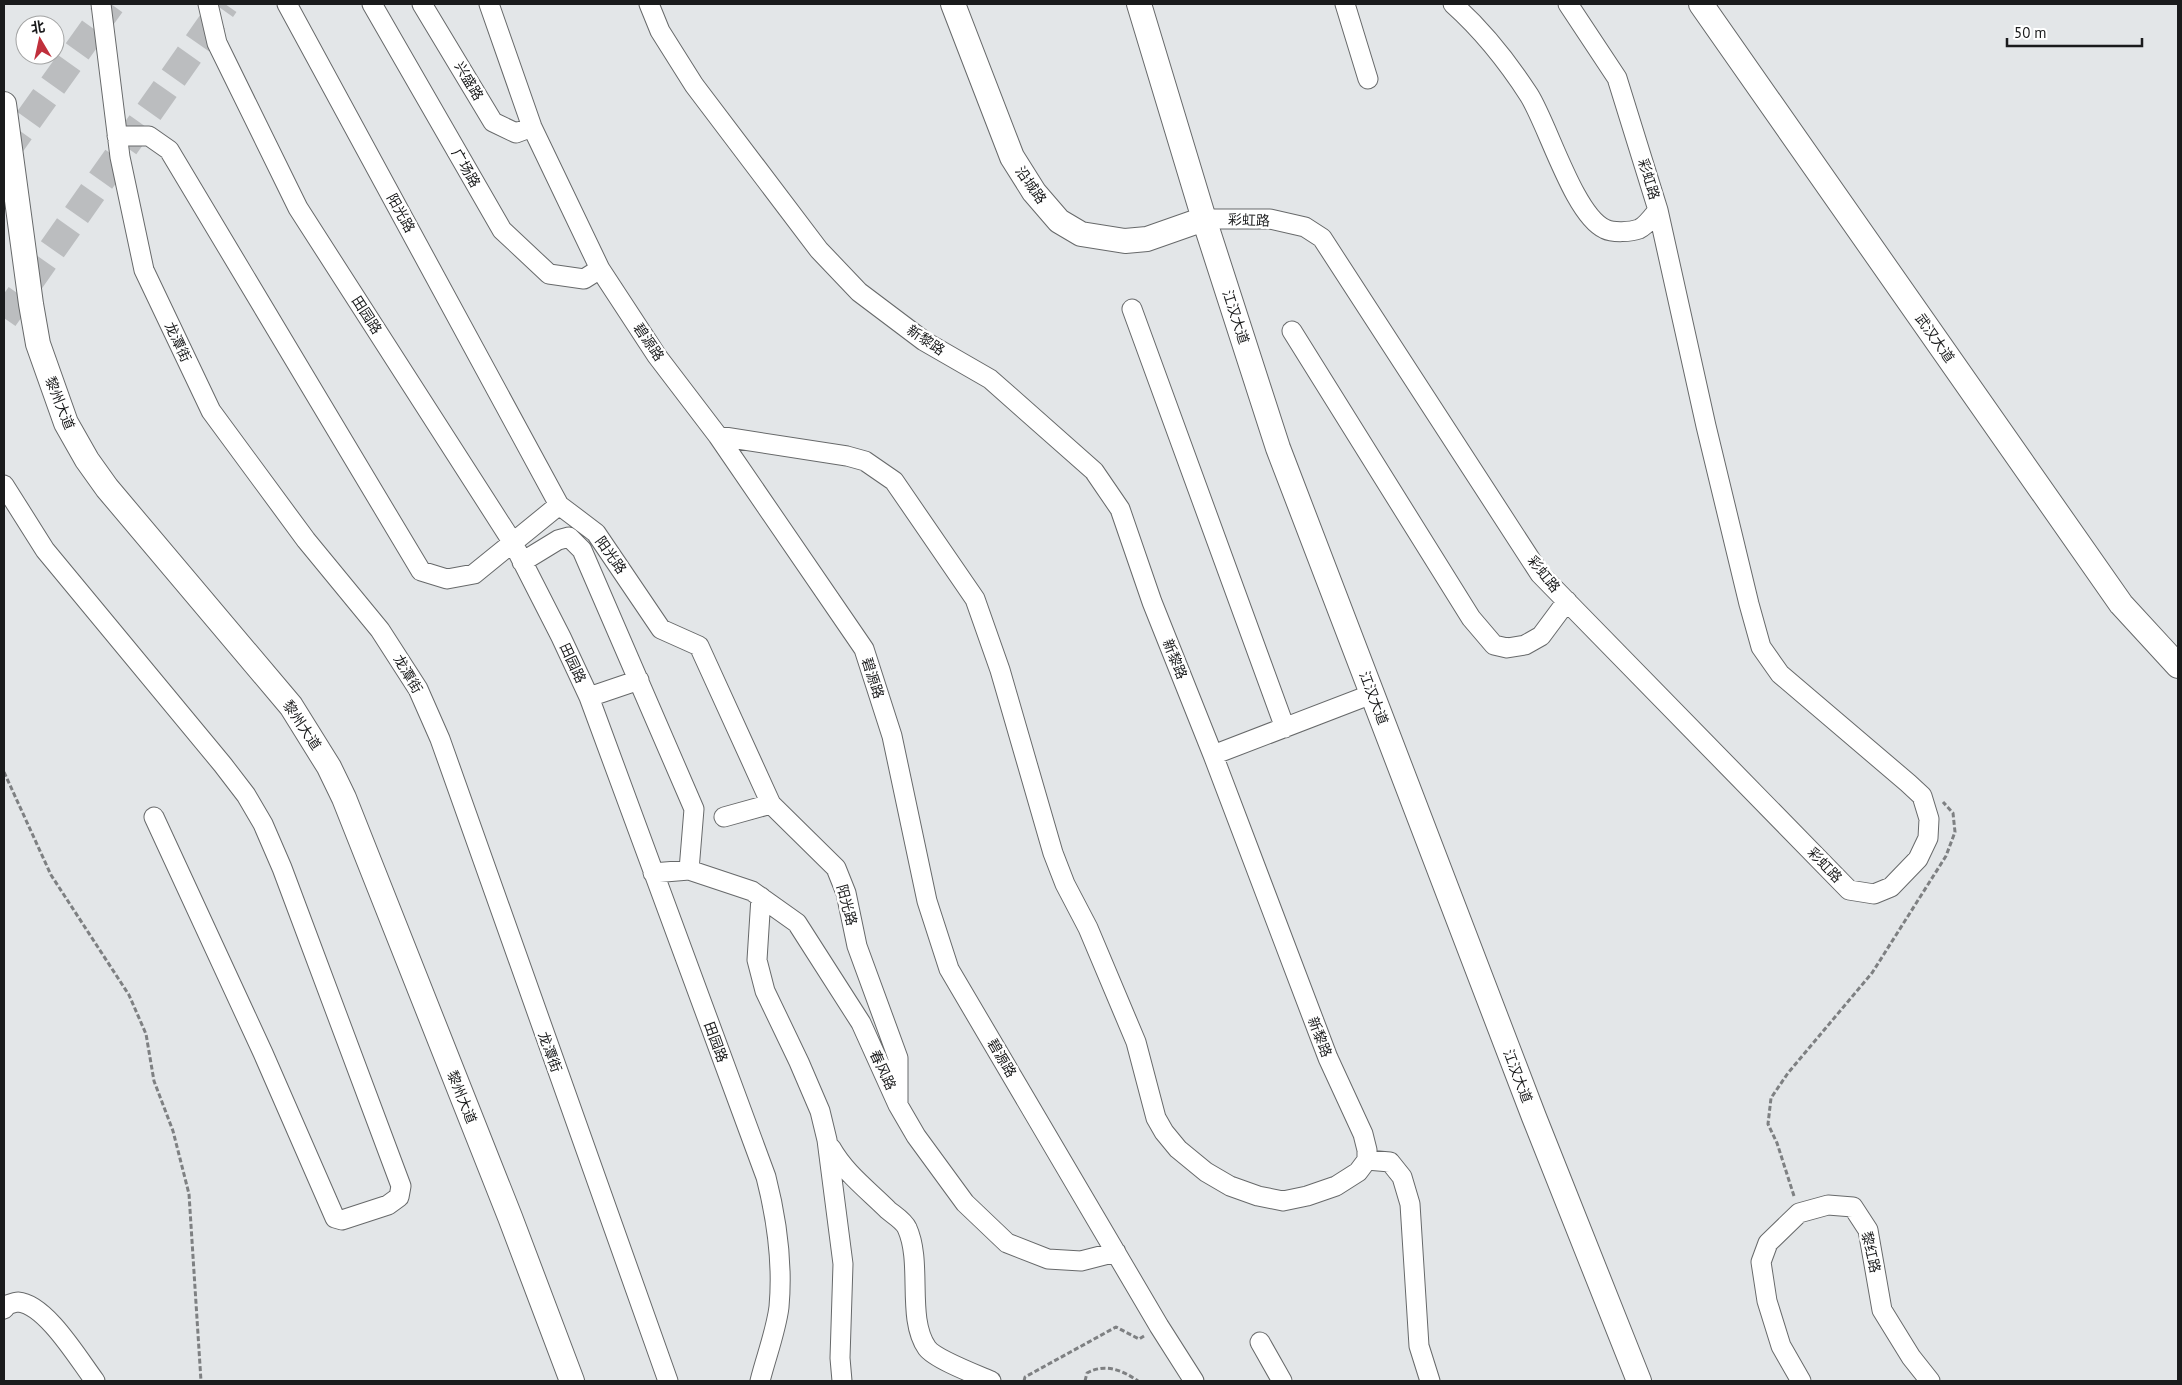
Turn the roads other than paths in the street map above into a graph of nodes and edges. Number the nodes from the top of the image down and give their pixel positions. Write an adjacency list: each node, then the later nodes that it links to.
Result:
1 (101, 4): 17 (street, 龙潭街)
2 (208, 4): 26 (street, 田园路)
3 (287, 4): 25 (street, 阳光路)
4 (372, 4): 20 (street, 广场路)
5 (422, 4): 16 (street, 兴盛路)
6 (489, 4): 16 (street, 碧源路)
7 (648, 4): 34 (street, 新黎路)
8 (953, 4): 19 (main road, 沿城路)
9 (1139, 4): 19 (main road, 江汉大道)
10 (1344, 4): 14 (street)
11 (1453, 4): 18 (street)
12 (1568, 4): 18 (street, 彩虹路)
13 (1701, 4): 29 (main road, 武汉大道)
14 (1368, 79)
15 (4, 104): 48 (main road, 黎州大道)
16 (532, 127): 20 (street, 碧源路)
17 (117, 136): 26 (street); 49 (street, 龙潭街)
18 (1658, 210): 28 (street, 彩虹路)
19 (1204, 219): 28 (street, 彩虹路); 31 (main road, 江汉大道)
20 (600, 270): 23 (street, 碧源路)
21 (1132, 309): 33 (street)
22 (1292, 331): 28 (street)
23 (718, 436): 43 (street); 44 (street, 碧源路)
24 (4, 485): 36 (street)
25 (559, 505): 26 (street); 35 (street, 阳光路)
26 (513, 542): 27 (street, 田园路)
27 (522, 562): 30 (street); 32 (street, 田园路)
28 (1567, 601)
29 (2178, 666)
30 (639, 680): 32 (street); 38 (street)
31 (1372, 694): 33 (street); 56 (main road, 江汉大道)
32 (589, 697): 39 (street, 田园路)
33 (1285, 728): 34 (street)
34 (1213, 755): 43 (street, 新黎路)
35 (771, 804): 37 (street); 41 (street, 阳光路)
36 (154, 817)
37 (724, 817)
38 (689, 870): 39 (street, 春风路); 40 (street, 春风路)
39 (653, 873): 50 (street, 田园路)
40 (761, 897): 41 (street, 春风路); 42 (street)
41 (898, 1105): 44 (street, 春风路)
42 (827, 1140): 51 (street); 52 (street)
43 (1367, 1160): 55 (street)
44 (1116, 1252): 53 (street, 碧源路)
45 (4, 1309): 47 (street)
46 (1260, 1342): 54 (street)
47 (95, 1381)
48 (572, 1381)
49 (668, 1381)
50 (760, 1381)
51 (842, 1381)
52 (991, 1381)
53 (1194, 1381)
54 (1282, 1381)
55 (1430, 1381)
56 (1639, 1381)
57 (1801, 1381): 58 (street, 黎红路)
58 (1930, 1381)

